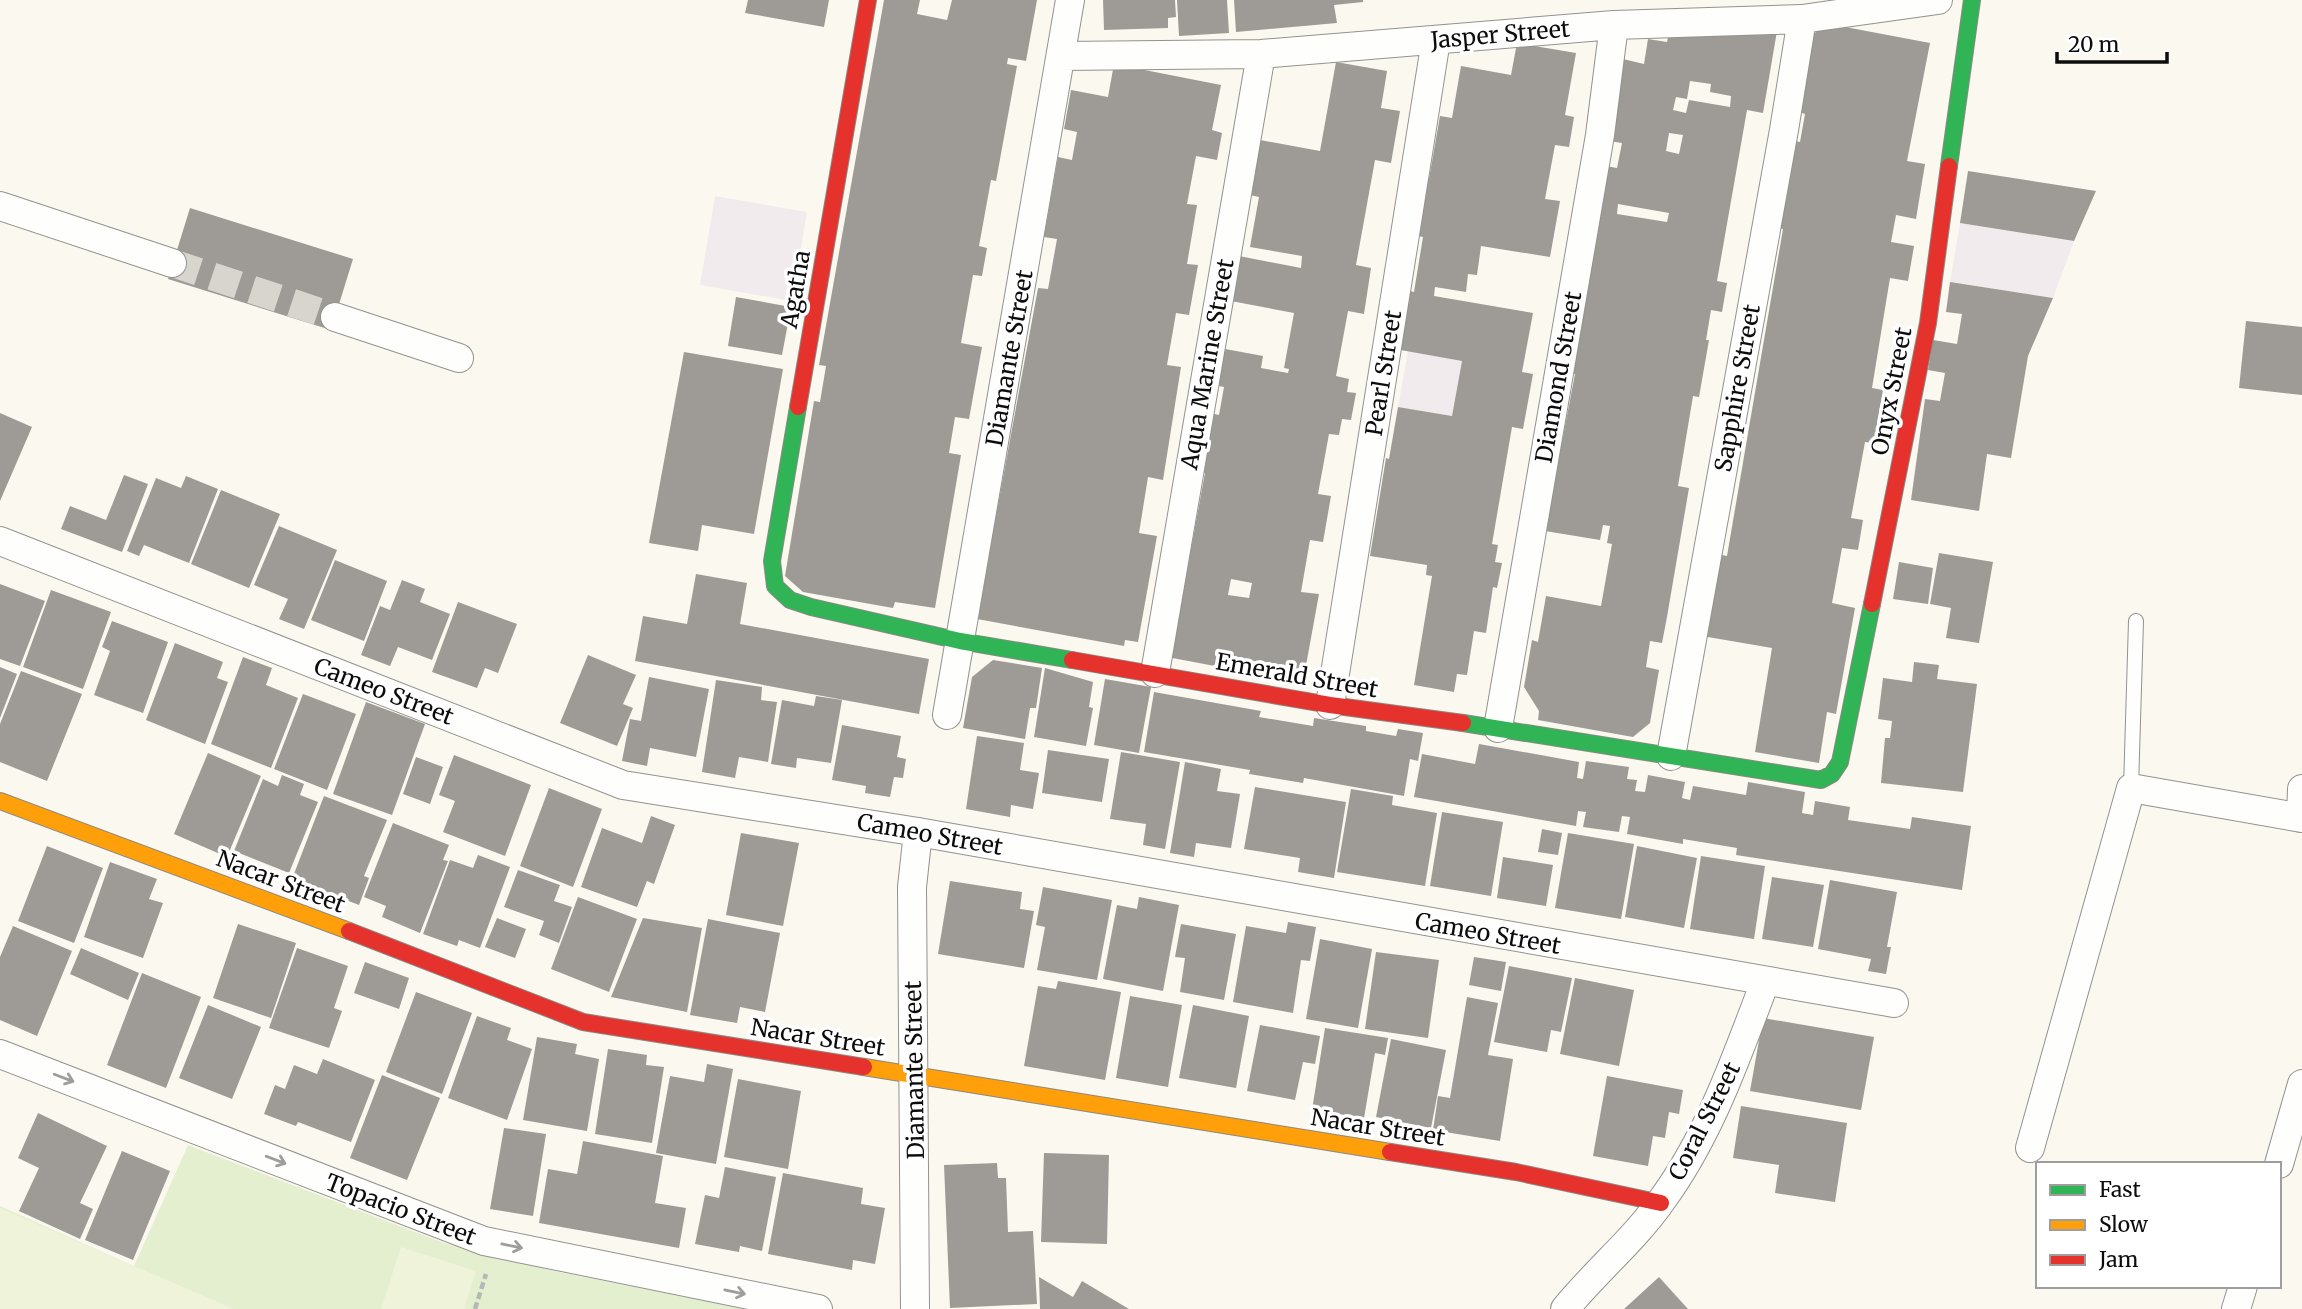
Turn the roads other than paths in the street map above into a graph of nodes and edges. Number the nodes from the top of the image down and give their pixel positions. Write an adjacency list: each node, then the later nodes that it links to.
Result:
1 (868, 0): 15 (street, Agatha)
2 (1070, 0): 9 (street, Diamante Street)
3 (1938, 0): 5 (street, Jasper Street)
4 (1972, 0): 23 (street, Onyx Street)
5 (1802, 19): 6 (street, Jasper Street); 22 (street, Sapphire Street)
6 (1614, 24): 7 (street, Jasper Street); 21 (street, Diamond Street)
7 (1436, 40): 8 (street, Jasper Street); 19 (street, Pearl Street)
8 (1261, 54): 9 (street, Jasper Street); 18 (street, Aqua Marine Street)
9 (1061, 56): 17 (street, Diamante Street)
10 (0, 206): 11 (street)
11 (173, 263)
12 (335, 317): 13 (street)
13 (459, 358)
14 (0, 541): 28 (street, Cameo Street)
15 (775, 586): 17 (street, Emerald Street)
16 (2136, 621): 24 (lane)
17 (960, 641): 18 (street, Emerald Street); 20 (street, Diamante Street)
18 (1155, 673): 19 (street, Emerald Street)
19 (1330, 705): 21 (street, Emerald Street)
20 (947, 715)
21 (1498, 729): 22 (street, Emerald Street)
22 (1671, 756): 23 (street, Emerald Street)
23 (1821, 780)
24 (2131, 788): 27 (street); 34 (street)
25 (2302, 789): 27 (street)
26 (0, 801): 32 (street, Nacar Street)
27 (2301, 818)
28 (918, 832): 29 (street, Cameo Street); 32 (street, Diamante Street)
29 (1765, 982): 30 (street, Cameo Street); 36 (street, Coral Street)
30 (1894, 1003)
31 (0, 1054): 38 (street, Topacio Street, one-way to 38)
32 (914, 1075): 36 (street, Nacar Street); 39 (street, Diamante Street)
33 (2302, 1084): 35 (street)
34 (2030, 1148)
35 (2280, 1162)
36 (1661, 1203): 40 (street, Coral Street)
37 (2242, 1288): 41 (street)
38 (817, 1309)
39 (915, 1309)
40 (1565, 1309)
41 (2236, 1309)

